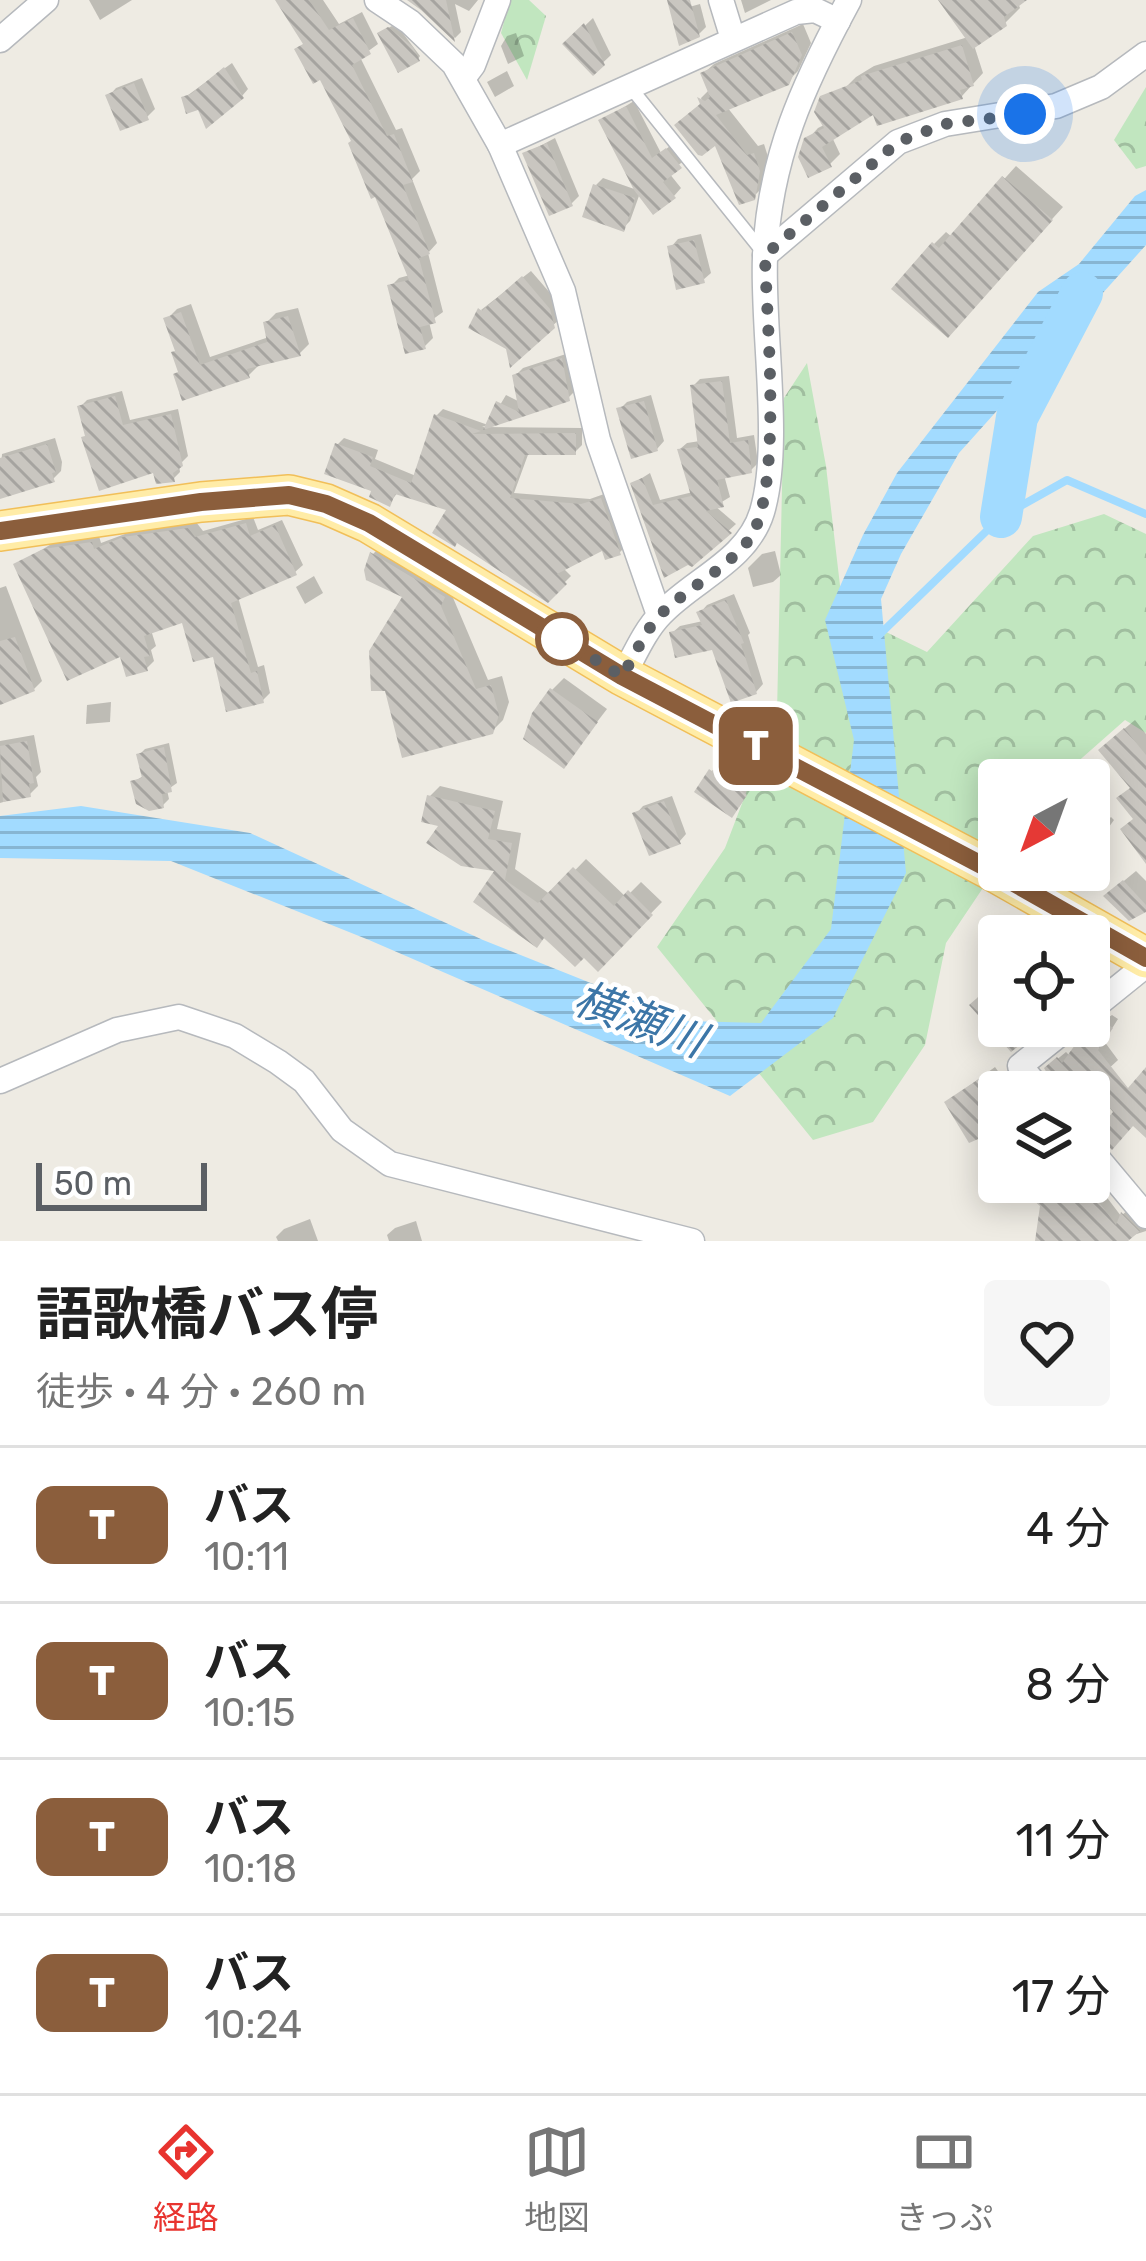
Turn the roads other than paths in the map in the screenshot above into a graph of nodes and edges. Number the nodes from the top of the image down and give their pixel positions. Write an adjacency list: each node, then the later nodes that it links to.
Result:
1 (46, 0): 7 (street)
2 (377, 0): 10 (street)
3 (498, 0): 10 (street)
4 (721, 0): 8 (street)
5 (795, 6): 6 (street); 8 (street)
6 (844, 10): 13 (street)
7 (0, 40)
8 (733, 40): 11 (street)
9 (1146, 54): 13 (street)
10 (464, 77): 12 (street)
11 (631, 88): 12 (street); 13 (lane)
12 (500, 145): 15 (street)
13 (765, 255): 15 (street)
14 (0, 531): 16 (main road)
15 (659, 615): 16 (street)
16 (622, 676): 17 (main road)
17 (1146, 962): 18 (street)
18 (1110, 993)
19 (1044, 1047): 20 (street)
20 (1024, 1071)
21 (0, 1081): 24 (street)
22 (1110, 1173): 23 (street)
23 (1146, 1216)
24 (692, 1241)

